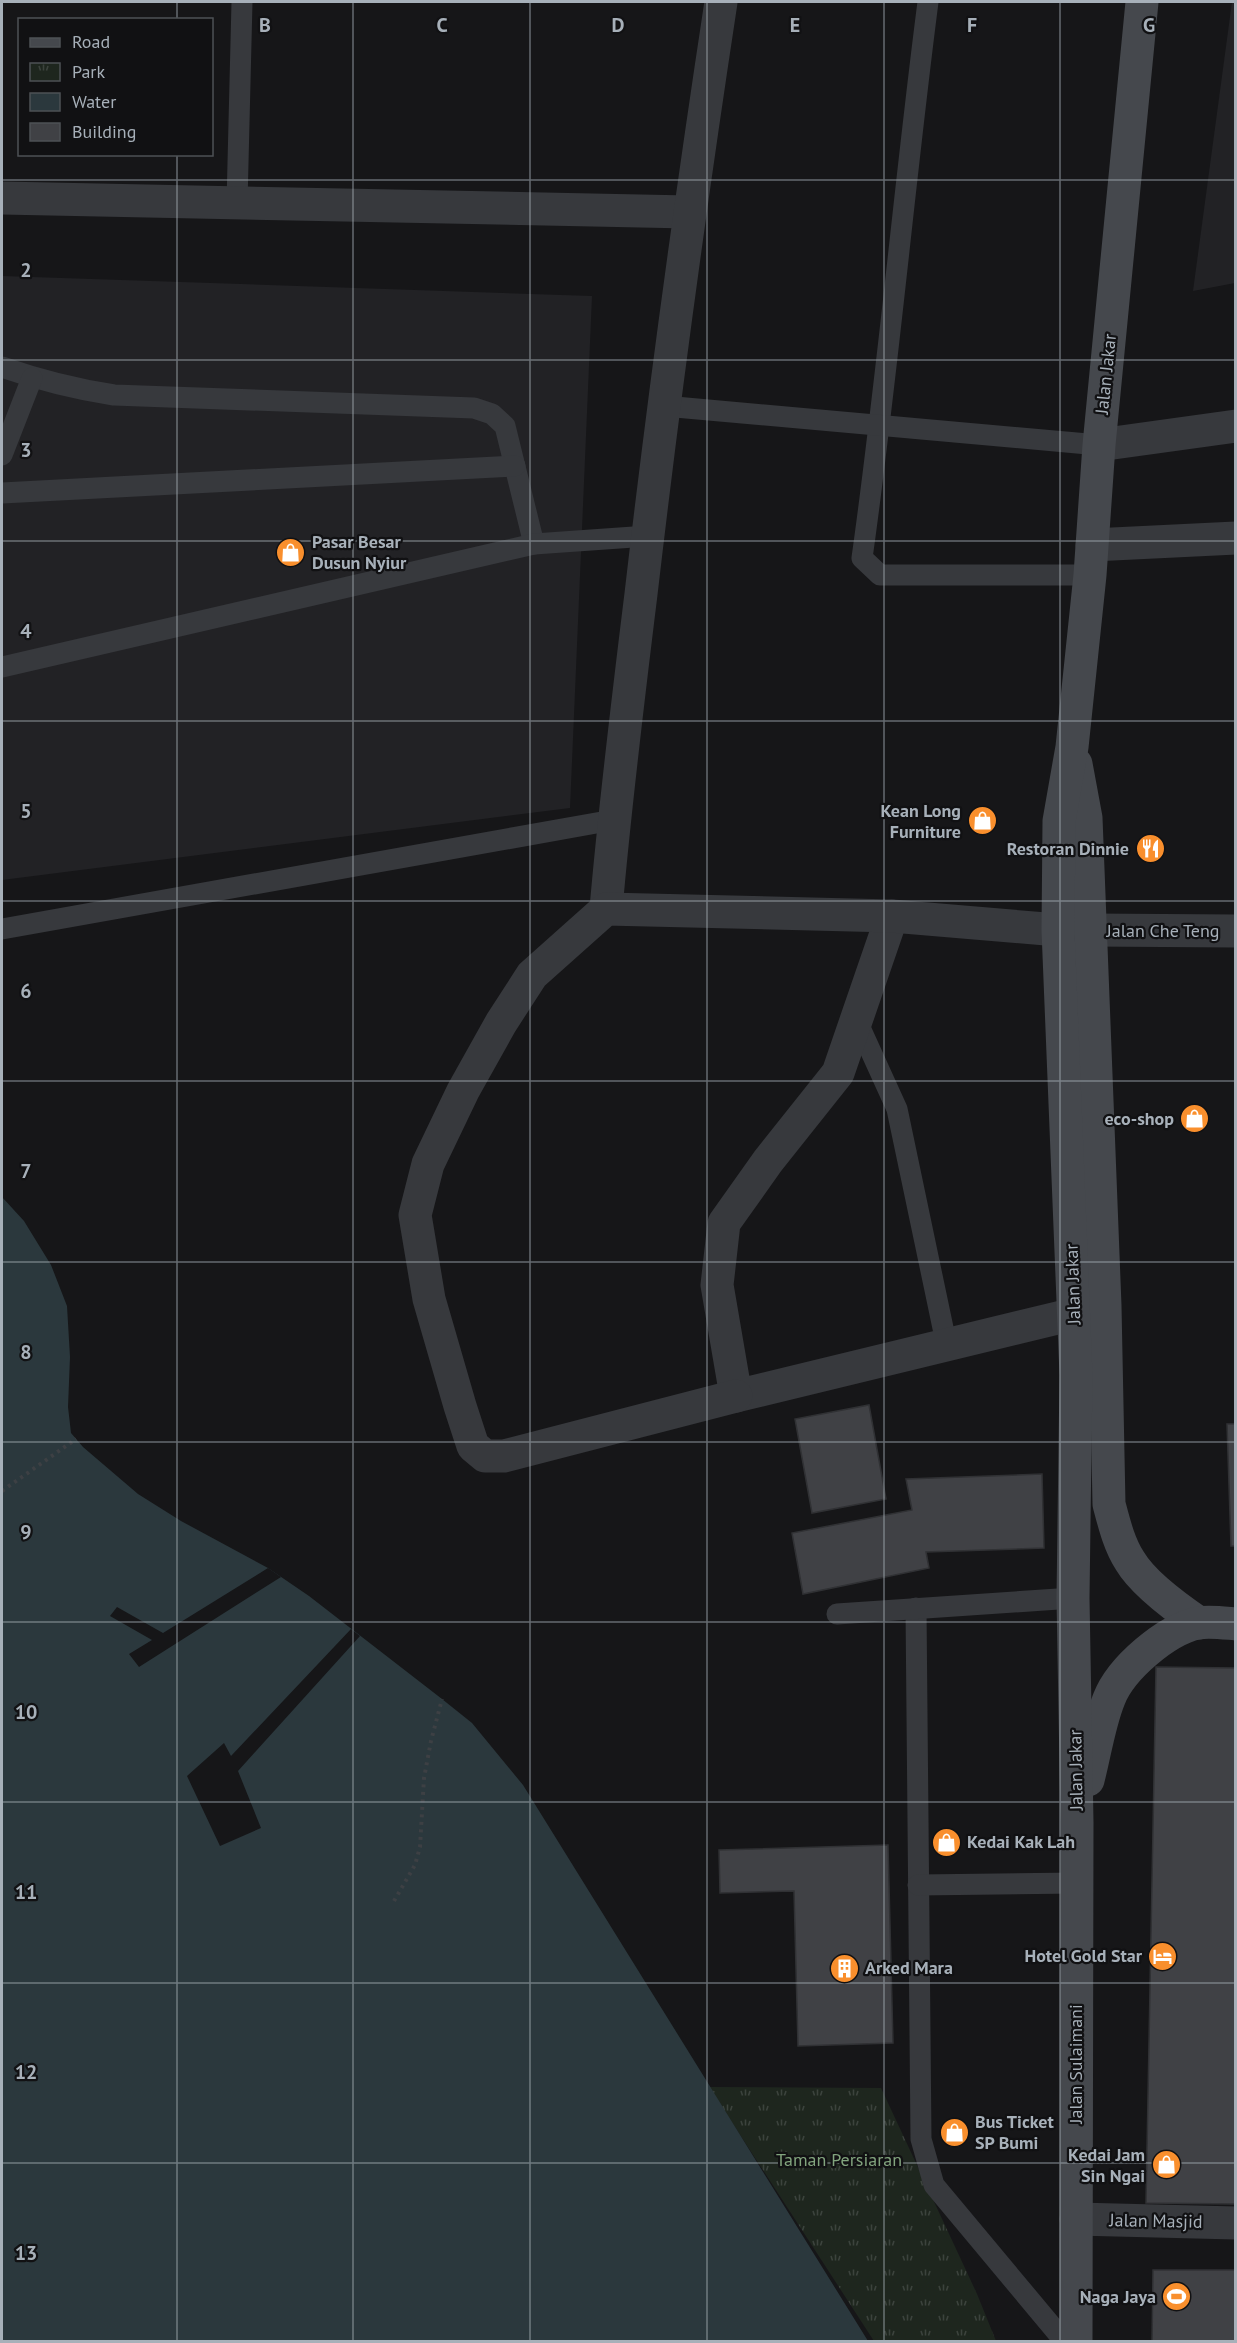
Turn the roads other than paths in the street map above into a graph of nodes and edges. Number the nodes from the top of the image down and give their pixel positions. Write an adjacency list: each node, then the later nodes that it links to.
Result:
1 (242, 2): 6 (lane)
2 (722, 2): 7 (street)
3 (928, 2): 12 (lane)
4 (1142, 2): 13 (main road, Jalan Jakar)
5 (2, 198): 6 (street)
6 (237, 203): 7 (street)
7 (690, 212): 10 (street)
8 (2, 367): 9 (lane)
9 (32, 378): 14 (lane); 15 (lane)
10 (664, 406): 12 (lane); 17 (street)
11 (1236, 426): 13 (street)
12 (880, 427): 13 (lane); 20 (lane)
13 (1099, 445): 20 (main road, Jalan Jakar)
14 (2, 455)
15 (515, 466): 16 (lane); 19 (lane)
16 (2, 493)
17 (648, 536): 19 (lane); 23 (street)
18 (1236, 538): 20 (street)
19 (534, 544): 21 (lane)
20 (1091, 560): 22 (main road, Jalan Jakar)
21 (2, 667)
22 (1072, 747): 27 (main road, Jalan Jakar); 28 (main road, Jalan Jakar)
23 (614, 820): 24 (street); 26 (lane)
24 (606, 909): 25 (street); 33 (street)
25 (892, 916): 27 (street); 30 (street)
26 (2, 929)
27 (1058, 930): 31 (main road, Jalan Jakar)
28 (1090, 930): 29 (street, Jalan Che Teng); 37 (main road, Jalan Jakar)
29 (1236, 931)
30 (856, 1021): 32 (lane); 33 (street)
31 (1074, 1314): 32 (street); 34 (main road, Jalan Jakar)
32 (947, 1347): 33 (street)
33 (736, 1396)
34 (1073, 1598): 35 (lane); 39 (main road, Jalan Jakar)
35 (915, 1608): 36 (lane); 41 (lane)
36 (837, 1614)
37 (1199, 1623): 38 (main road); 39 (main road)
38 (1236, 1624)
39 (1077, 1822): 40 (main road, Jalan Sulaimani)
40 (1077, 1883): 41 (lane); 42 (main road, Jalan Sulaimani)
41 (918, 1885): 44 (lane)
42 (1076, 2219): 43 (street, Jalan Masjid); 45 (main road, Jalan Sulaimani)
43 (1236, 2223)
44 (1065, 2342)
45 (1076, 2342)

